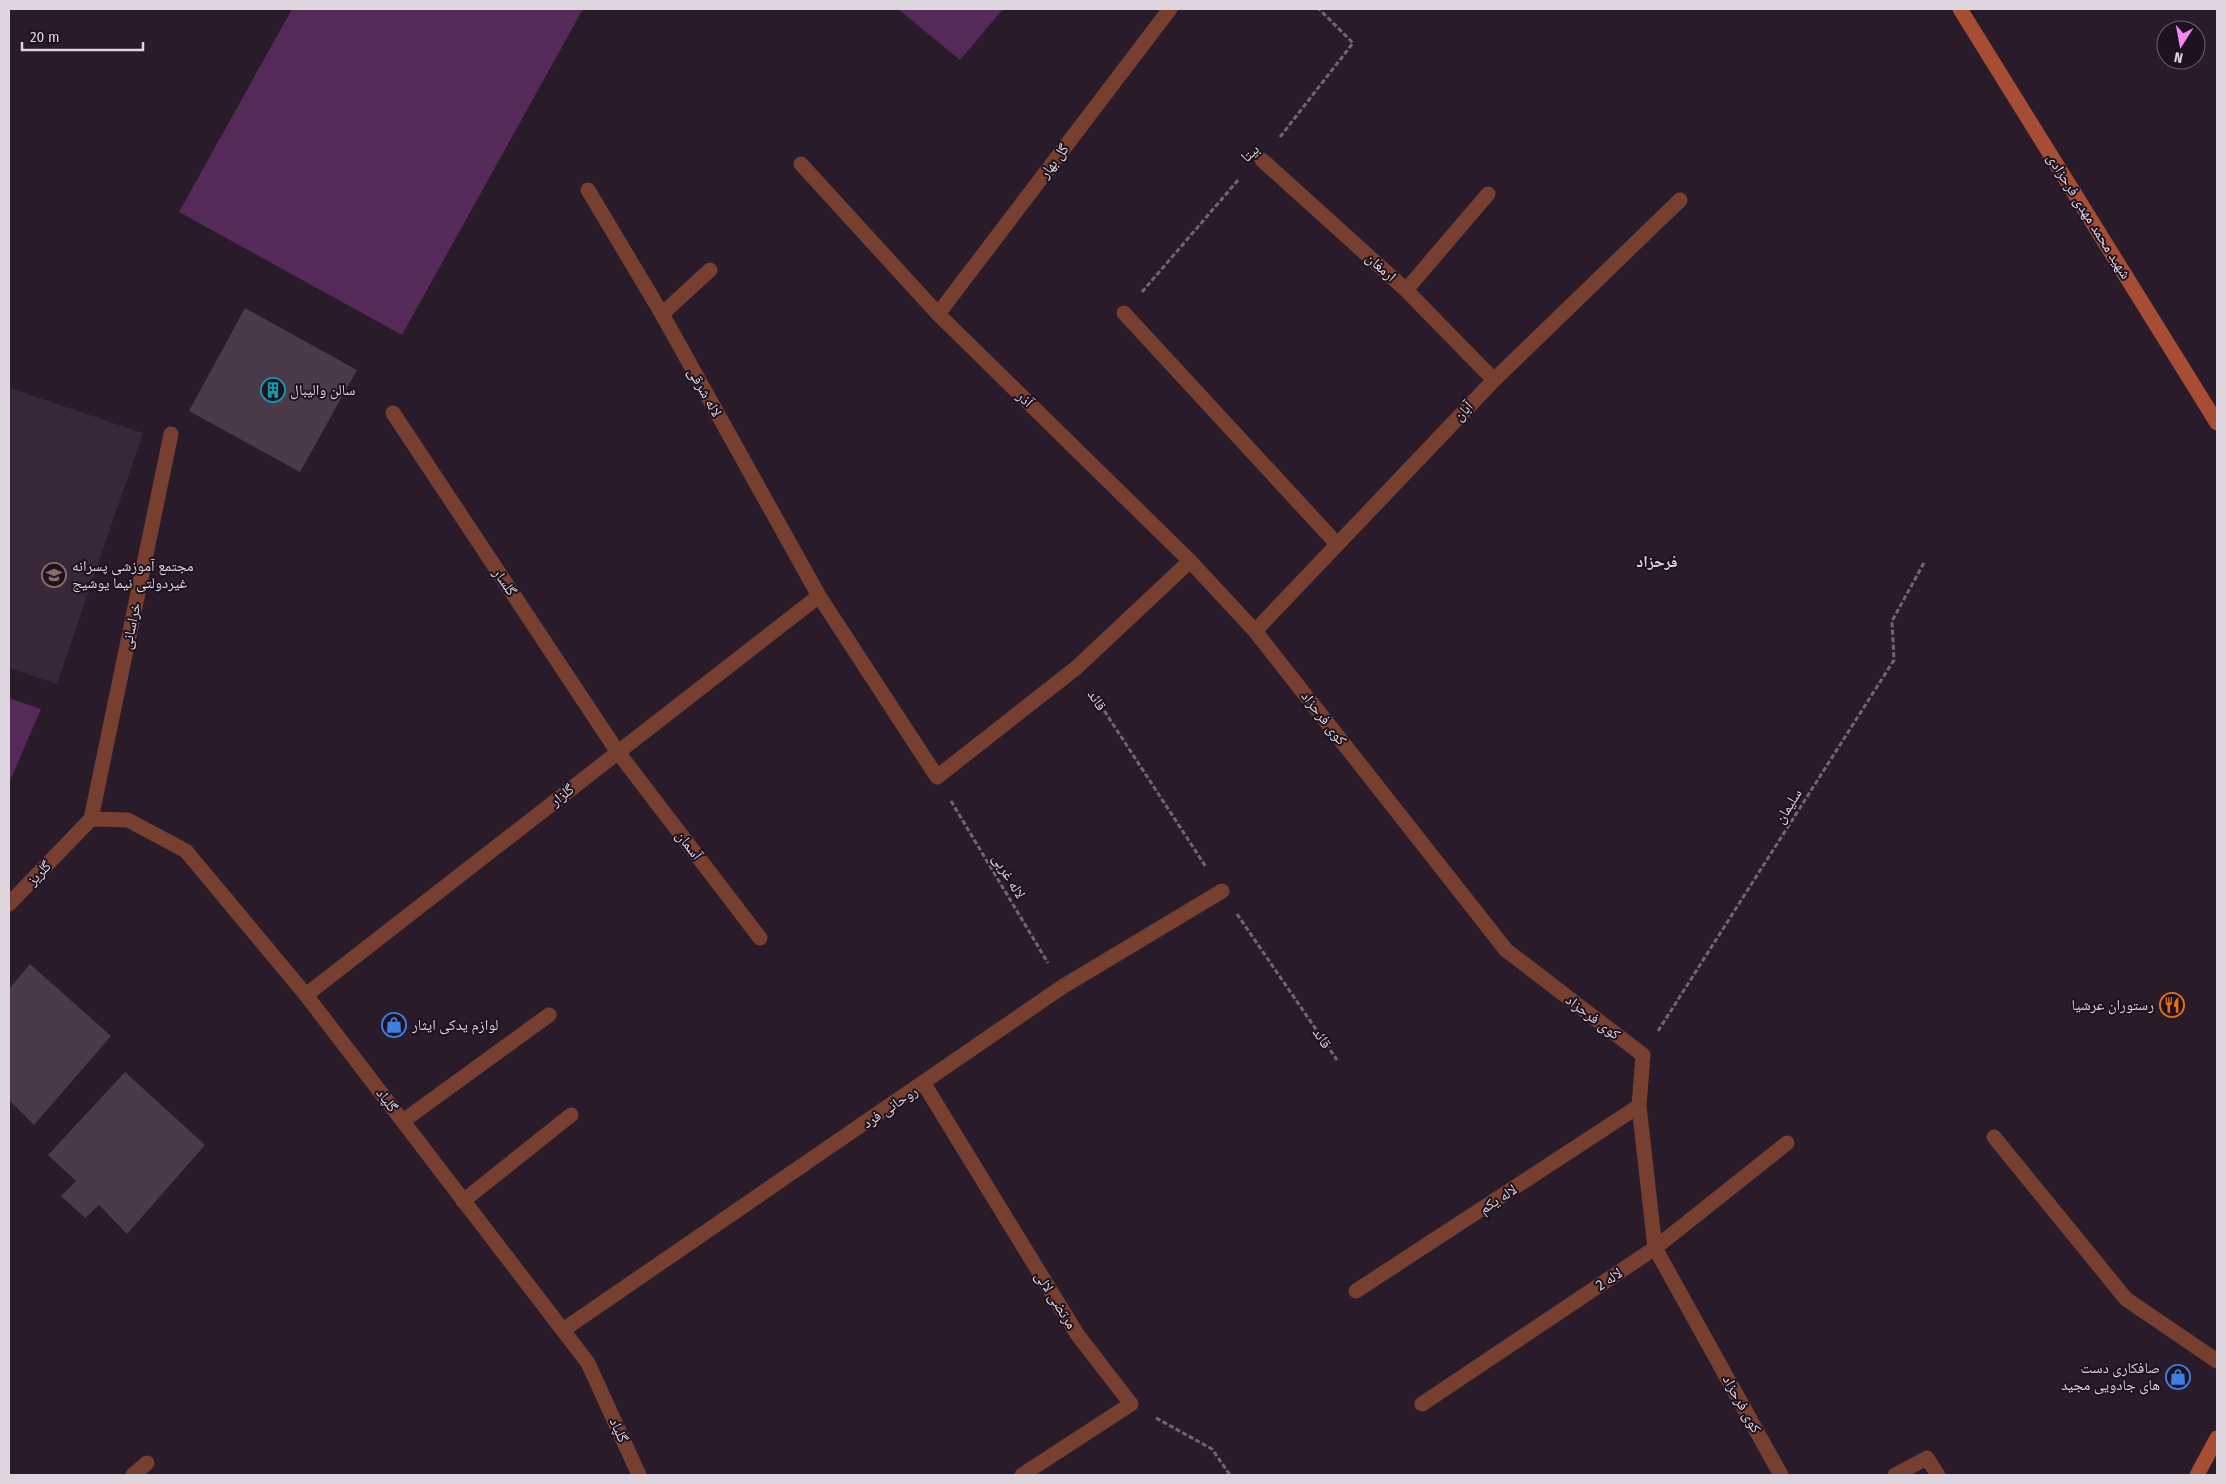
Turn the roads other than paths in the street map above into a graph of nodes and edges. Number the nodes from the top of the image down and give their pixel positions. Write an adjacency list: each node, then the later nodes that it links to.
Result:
1 (1170, 9): 12 (street, گل بهار)
2 (1960, 9): 15 (street, شهید محمد مهدی فرحزادی)
3 (1262, 160): 9 (street, ارمغان)
4 (800, 164): 12 (street, آذر)
5 (588, 190): 11 (street, لاله شرقی)
6 (1488, 194): 9 (street)
7 (1680, 200): 13 (street, آبان)
8 (710, 270): 11 (street)
9 (1406, 290): 13 (street, ارمغان)
10 (1124, 313): 17 (street)
11 (662, 314): 19 (street, لاله شرقی)
12 (938, 314): 18 (street, آذر)
13 (1494, 380): 17 (street, آبان)
14 (393, 413): 21 (street, گلسار)
15 (2217, 423)
16 (171, 434): 22 (street, خراسانی)
17 (1337, 544): 20 (street, آبان)
18 (1190, 561): 19 (street); 20 (street, آذر)
19 (819, 596): 21 (street, گلزار)
20 (1255, 630): 29 (street, کوی فرحزاد)
21 (618, 751): 25 (street, آسمان); 26 (street, گلزار)
22 (91, 819): 24 (street, گلریز); 26 (street, گلپاد)
23 (1222, 891): 28 (street, روحانی فرد)
24 (9, 904)
25 (760, 938)
26 (306, 995): 31 (street, گلپاد)
27 (549, 1015): 31 (street)
28 (924, 1084): 37 (street, روحانی فرد); 44 (street, مرتضی لالی)
29 (1640, 1106): 35 (street, کوی فرحزاد); 36 (street, لاله یکم)
30 (571, 1115): 34 (street)
31 (403, 1121): 34 (street, گلپاد)
32 (1994, 1137): 38 (street)
33 (1788, 1144): 35 (street, لاله 2)
34 (463, 1200): 37 (street, گلپاد)
35 (1655, 1248): 39 (street, لاله 2); 45 (street, کوی فرحزاد)
36 (1356, 1291)
37 (563, 1330): 43 (street, گلپاد)
38 (2217, 1361)
39 (1422, 1404)
40 (2217, 1438): 48 (street)
41 (147, 1462): 42 (street)
42 (134, 1475)
43 (639, 1475)
44 (1022, 1475)
45 (1781, 1475)
46 (1895, 1475): 47 (street)
47 (1938, 1475)
48 (2197, 1475)

